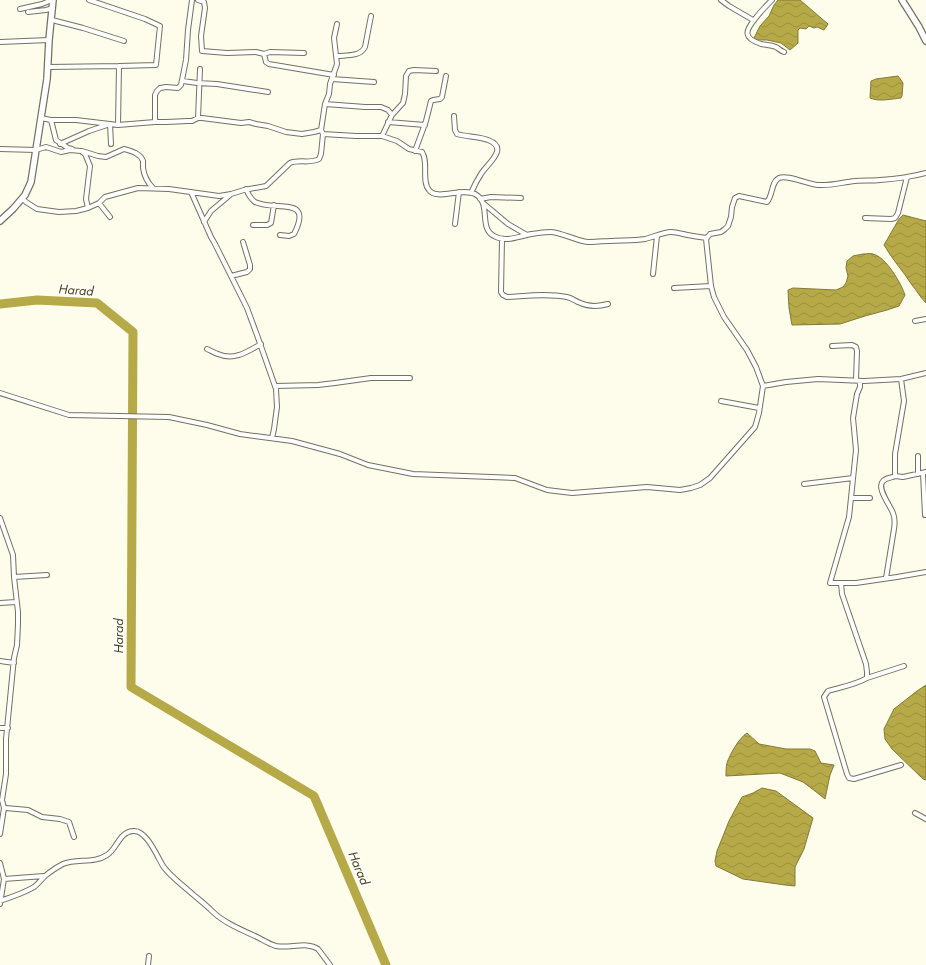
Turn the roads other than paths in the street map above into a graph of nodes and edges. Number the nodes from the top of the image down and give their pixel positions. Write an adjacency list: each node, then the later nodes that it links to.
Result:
1 (53, 0): 8 (street); 9 (street)
2 (90, 0): 23 (street)
3 (192, 0): 29 (street)
4 (198, 0): 21 (street)
5 (721, 0): 13 (street)
6 (772, 0): 13 (street)
7 (902, 0): 16 (street)
8 (52, 8): 10 (street); 11 (street)
9 (20, 9)
10 (28, 12)
11 (52, 15): 15 (street); 18 (street)
12 (371, 16): 22 (street)
13 (753, 20): 19 (street)
14 (337, 24): 22 (street)
15 (49, 40): 17 (street); 24 (street)
16 (926, 41)
17 (0, 42)
18 (124, 42)
19 (784, 52)
20 (304, 53): 21 (street)
21 (264, 54): 28 (street)
22 (337, 56): 28 (street)
23 (119, 66): 24 (street); 42 (street)
24 (48, 67): 36 (street)
25 (200, 69): 31 (street)
26 (436, 72): 34 (street)
27 (446, 76): 43 (street)
28 (333, 77): 30 (street); 33 (street)
29 (183, 80): 31 (street); 39 (street)
30 (374, 82)
31 (199, 83): 32 (street); 37 (street)
32 (268, 92)
33 (325, 104): 34 (street); 44 (street)
34 (392, 115): 40 (street)
35 (454, 116): 59 (street)
36 (41, 118): 38 (street); 50 (street)
37 (198, 118): 39 (street); 44 (street)
38 (51, 120): 41 (street); 46 (street)
39 (155, 122): 42 (street)
40 (388, 122): 43 (street); 45 (street)
41 (110, 124): 42 (street); 46 (street); 47 (street)
42 (118, 125)
43 (425, 125): 52 (street)
44 (322, 132): 45 (street); 56 (street)
45 (382, 136): 52 (street)
46 (58, 142): 49 (street); 51 (street)
47 (111, 144)
48 (0, 149): 50 (street)
49 (51, 149): 50 (street); 51 (street)
50 (36, 150): 61 (street)
51 (79, 151): 55 (street); 66 (street)
52 (415, 151): 58 (street)
53 (926, 174): 54 (street)
54 (907, 178): 68 (street); 76 (street)
55 (152, 188): 57 (street); 64 (street)
56 (246, 189): 60 (street); 65 (street)
57 (191, 192): 60 (street); 70 (street)
58 (459, 192): 59 (street); 71 (street)
59 (471, 193): 63 (street)
60 (231, 194): 70 (street)
61 (22, 198): 66 (street); 69 (street)
62 (521, 198): 63 (street)
63 (482, 201): 74 (street); 77 (street)
64 (99, 203): 66 (street); 67 (street)
65 (274, 205): 72 (street); 73 (street)
66 (88, 208)
67 (110, 217)
68 (865, 218)
69 (0, 221)
70 (204, 222): 80 (street)
71 (455, 224)
72 (253, 225)
73 (280, 235)
74 (527, 235): 75 (street); 77 (street)
75 (657, 236): 76 (street); 79 (street)
76 (707, 238): 81 (street)
77 (502, 239): 83 (street)
78 (243, 242): 80 (street)
79 (653, 274)
80 (231, 276): 86 (street)
81 (711, 286): 82 (street); 94 (street)
82 (674, 288)
83 (608, 304)
84 (926, 319): 85 (street)
85 (915, 322)
86 (261, 344): 88 (street); 93 (street)
87 (832, 346): 92 (street)
88 (207, 349)
89 (926, 373): 91 (street)
90 (410, 378): 93 (street)
91 (901, 379): 92 (street); 101 (street)
92 (858, 380): 94 (street); 102 (street)
93 (275, 386): 98 (street)
94 (763, 386): 97 (street)
95 (0, 393): 98 (street)
96 (721, 401): 97 (street)
97 (759, 408): 98 (street)
98 (272, 438)
99 (918, 456): 100 (street)
100 (922, 473): 101 (street); 104 (street)
101 (895, 476): 112 (street)
102 (853, 478): 103 (street); 105 (street)
103 (804, 484)
104 (925, 490): 107 (street)
105 (851, 498): 106 (street); 113 (street)
106 (870, 498)
107 (925, 516)
108 (0, 518): 111 (street)
109 (926, 572): 112 (street)
110 (47, 575): 111 (street)
111 (14, 577): 114 (street)
112 (886, 578): 113 (street)
113 (841, 583): 119 (street)
114 (16, 602): 115 (street); 117 (street)
115 (0, 603)
116 (0, 661): 117 (street)
117 (14, 663): 121 (street)
118 (904, 666): 119 (street)
119 (867, 678): 122 (street)
120 (0, 728): 121 (street)
121 (8, 728): 123 (street)
122 (902, 765)
123 (4, 807): 126 (street); 127 (street)
124 (915, 812): 125 (street)
125 (926, 819)
126 (0, 834)
127 (74, 837)
128 (0, 863): 130 (street)
129 (45, 876): 130 (street); 131 (street); 135 (street)
130 (4, 879): 131 (street)
131 (0, 901): 132 (street)
132 (0, 904)
133 (149, 956): 134 (street)
134 (148, 965)
135 (330, 965)

